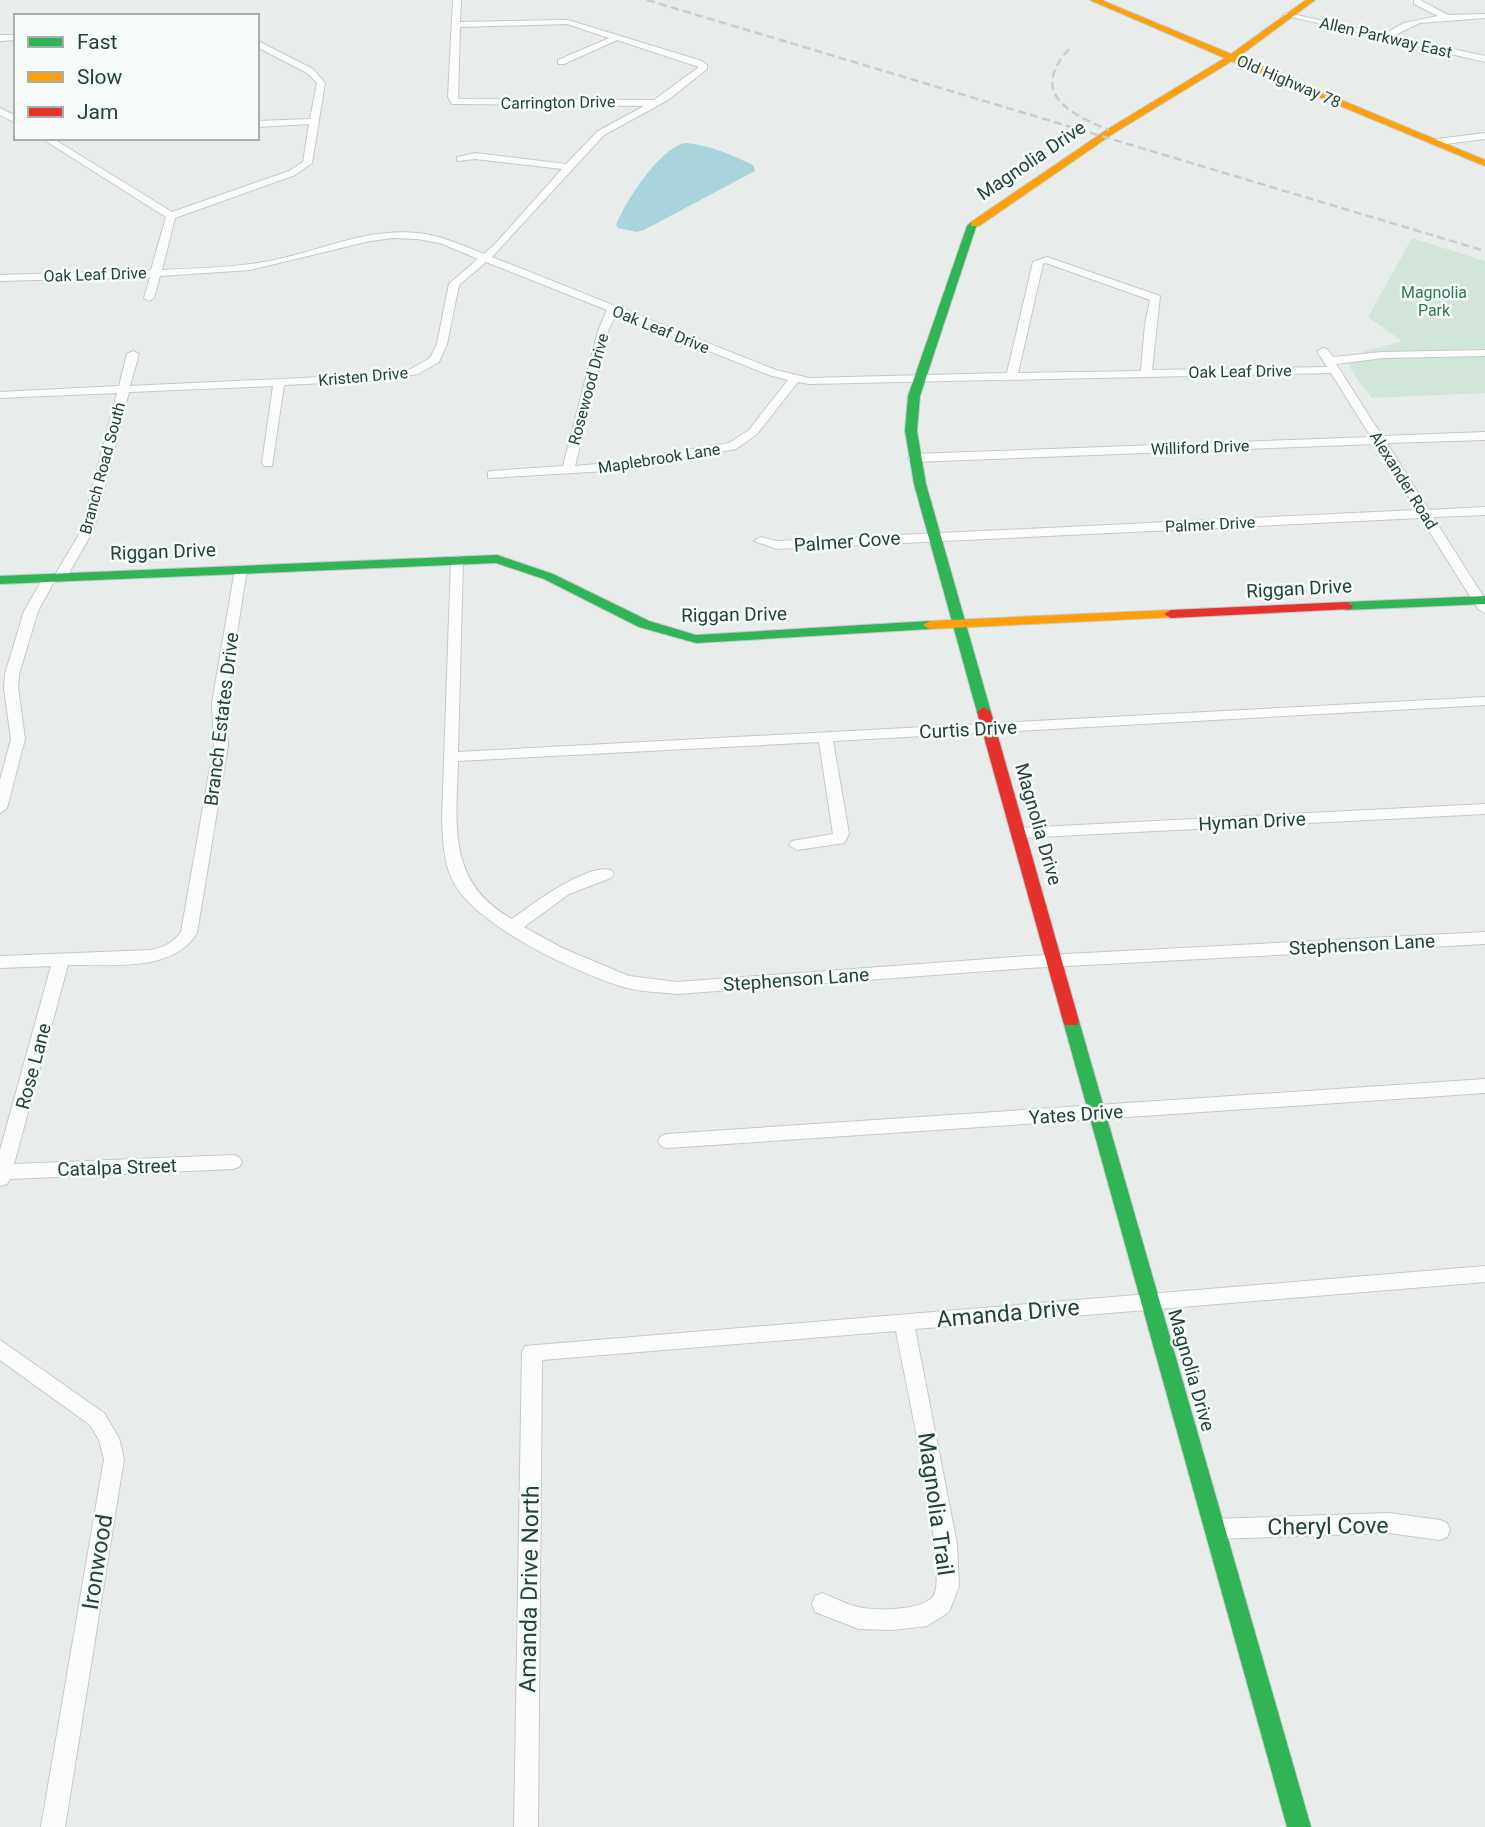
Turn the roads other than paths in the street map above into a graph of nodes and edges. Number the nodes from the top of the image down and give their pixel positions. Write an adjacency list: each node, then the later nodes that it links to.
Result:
1 (457, 0): 8 (street)
2 (1094, 0): 12 (street, Old Highway 78)
3 (1311, 0): 5 (street, Magnolia Drive)
4 (1417, 2): 7 (street)
5 (1286, 15): 10 (street, Allen Parkway East); 12 (street, Magnolia Drive)
6 (1485, 16): 7 (street)
7 (1449, 19): 10 (street)
8 (456, 25): 9 (street); 15 (street, Carrington Drive)
9 (617, 37): 14 (street); 15 (street, Kristen Drive)
10 (1386, 37): 13 (street, Allen Parkway East)
11 (259, 45): 16 (street)
12 (1231, 57): 20 (street, Old Highway 78); 36 (street, Magnolia Drive)
13 (1485, 59)
14 (561, 62)
15 (656, 103): 23 (street, Kristen Drive)
16 (315, 121): 17 (street); 24 (street)
17 (259, 124)
18 (1485, 136): 20 (street)
19 (48, 140): 24 (street)
20 (1437, 142): 22 (street, Old Highway 78)
21 (460, 159): 23 (street)
22 (1485, 163)
23 (568, 167): 25 (street, Kristen Drive)
24 (171, 216): 26 (street)
25 (486, 258): 26 (street, Oak Leaf Drive); 29 (street, Oak Leaf Drive); 37 (street, Kristen Drive)
26 (155, 272): 27 (street, Oak Leaf Drive); 28 (street)
27 (0, 278)
28 (149, 298)
29 (613, 309): 35 (street, Oak Leaf Drive); 44 (street, Rosewood Drive)
30 (1485, 354): 32 (street, Oak Leaf Drive)
31 (133, 355): 38 (street, Branch Road South)
32 (1329, 361): 33 (street, Oak Leaf Drive); 41 (street, Alexander Road)
33 (1146, 373): 34 (street, Oak Leaf Drive); 34 (street)
34 (1012, 376): 36 (street, Oak Leaf Drive)
35 (795, 379): 36 (street, Oak Leaf Drive); 44 (street, Maplebrook Lane)
36 (921, 379): 42 (street, Magnolia Drive)
37 (279, 382): 38 (street, Kristen Drive); 43 (street)
38 (124, 390): 39 (street, Kristen Drive); 52 (street, Branch Road South)
39 (0, 395)
40 (1485, 436): 41 (street, Williford Drive)
41 (1379, 440): 42 (street, Williford Drive); 47 (street, Alexander Road)
42 (914, 458): 48 (street, Magnolia Drive)
43 (268, 463)
44 (568, 471): 45 (street, Maplebrook Lane)
45 (492, 475)
46 (1485, 511): 47 (street, Palmer Drive)
47 (1425, 514): 48 (street, Palmer Drive); 54 (street, Alexander Road)
48 (934, 536): 49 (street, Palmer Cove); 55 (street, Magnolia Drive)
49 (760, 541)
50 (457, 560): 51 (street, Riggan Drive); 55 (street, Riggan Drive); 59 (street, Stephenson Lane)
51 (241, 569): 52 (street, Riggan Drive); 67 (street, Branch Estates Drive)
52 (55, 577): 53 (street, Riggan Drive); 60 (street, Branch Road South)
53 (0, 580)
54 (1483, 603): 55 (street, Riggan Drive)
55 (960, 623): 57 (street, Magnolia Drive)
56 (1485, 701): 57 (street, Curtis Drive)
57 (989, 727): 58 (street, Curtis Drive); 62 (street, Magnolia Drive)
58 (825, 736): 59 (street, Curtis Drive); 63 (street)
59 (452, 757): 65 (street, Stephenson Lane)
60 (0, 808)
61 (1485, 810): 62 (street, Hyman Drive)
62 (1020, 833): 68 (street, Magnolia Drive)
63 (797, 845)
64 (606, 874): 65 (street)
65 (511, 928): 68 (street, Stephenson Lane)
66 (1485, 937): 68 (street, Stephenson Lane)
67 (61, 960): 69 (street); 74 (street, Rose Lane)
68 (1055, 960): 71 (street, Magnolia Drive)
69 (0, 962)
70 (1485, 1086): 71 (street, Yates Drive)
71 (1097, 1112): 72 (street, Yates Drive); 76 (street, Magnolia Drive)
72 (667, 1141)
73 (233, 1162): 74 (street, Catalpa Street)
74 (1, 1175)
75 (1485, 1274): 76 (street, Amanda Drive)
76 (1151, 1302): 77 (street, Amanda Drive); 80 (street, Magnolia Drive)
77 (904, 1321): 79 (street, Amanda Drive); 82 (street, Magnolia Trail)
78 (0, 1349): 83 (street, Ironwood)
79 (532, 1352): 84 (street, Amanda Drive North)
80 (1215, 1529): 81 (street, Cheryl Cove); 85 (street, Magnolia Drive)
81 (1440, 1530)
82 (823, 1604)
83 (53, 1827)
84 (526, 1827)
85 (1299, 1827)

